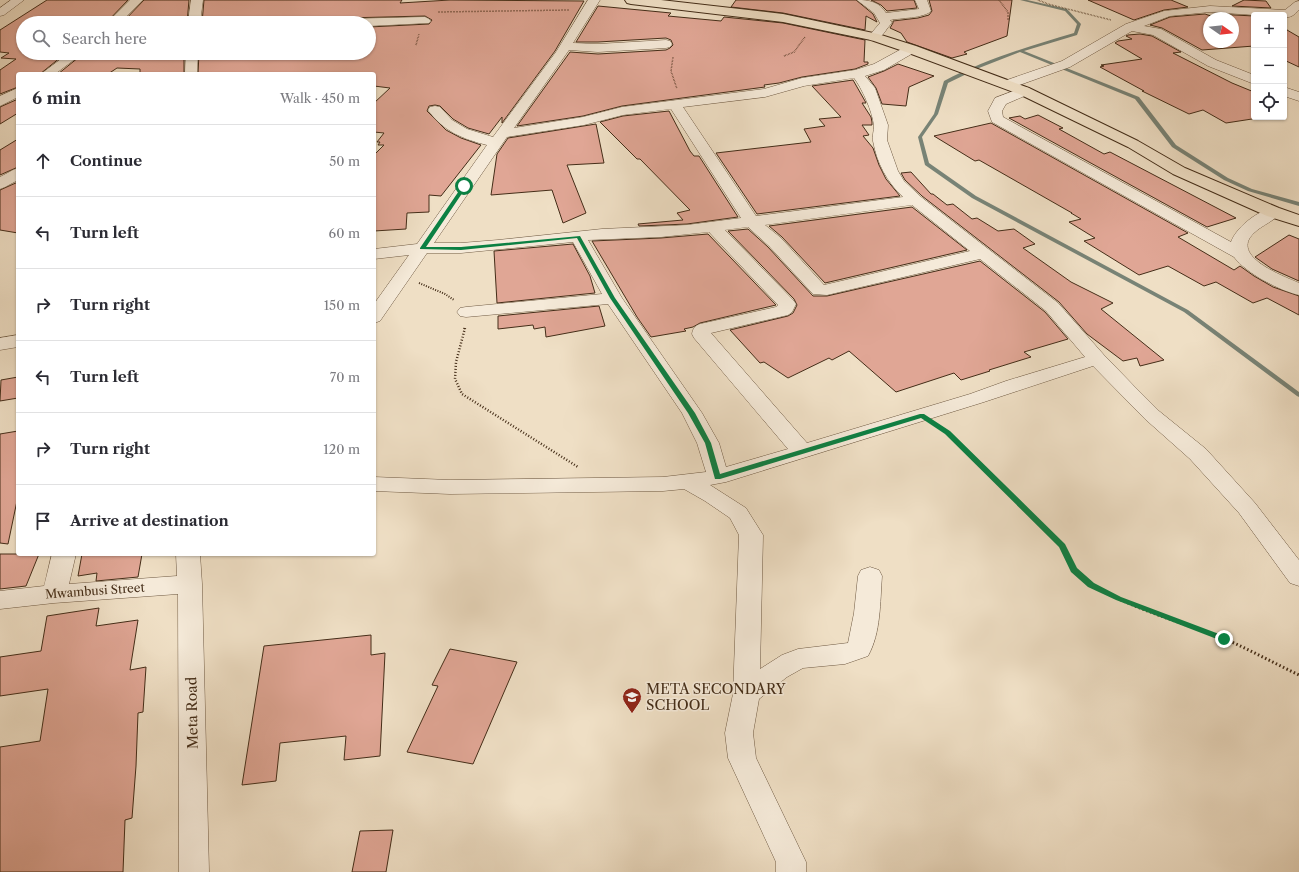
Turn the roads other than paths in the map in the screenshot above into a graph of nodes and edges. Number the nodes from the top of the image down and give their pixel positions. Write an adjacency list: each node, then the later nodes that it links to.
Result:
1 (18, 0): 10 (street)
2 (136, 0): 11 (street)
3 (197, 0): 12 (street)
4 (631, 0): 18 (main road)
5 (864, 0): 14 (street)
6 (921, 0): 14 (street)
7 (1227, 0): 13 (street)
8 (1299, 4): 13 (street)
9 (591, 5): 20 (street)
10 (0, 13)
11 (120, 16)
12 (195, 16)
13 (1293, 16): 17 (street)
14 (883, 17): 18 (street)
15 (425, 21): 16 (street)
16 (376, 22)
17 (1130, 27): 27 (street); 28 (street)
18 (874, 38): 21 (main road)
19 (666, 44): 20 (street)
20 (566, 46): 36 (street)
21 (911, 49): 26 (street); 28 (main road)
22 (67, 60): 24 (street)
23 (192, 60): 25 (street)
24 (50, 72)
25 (191, 72)
26 (857, 74): 34 (street); 39 (street)
27 (1251, 79)
28 (1009, 84): 29 (main road)
29 (1024, 91): 40 (main road); 48 (street)
30 (1287, 92): 32 (street)
31 (16, 93): 33 (street)
32 (1299, 97)
33 (0, 102)
34 (680, 105): 36 (street); 41 (street)
35 (435, 110): 36 (street)
36 (498, 138): 45 (street)
37 (16, 175): 38 (street)
38 (0, 184)
39 (915, 200): 41 (street); 46 (street)
40 (1273, 212): 42 (main road); 48 (street)
41 (751, 221): 43 (street); 46 (street)
42 (1299, 221)
43 (713, 227): 44 (street); 56 (street)
44 (578, 237): 45 (street); 50 (street)
45 (422, 248): 47 (street); 52 (street)
46 (983, 253): 55 (street)
47 (376, 254)
48 (1241, 254): 49 (street)
49 (1299, 290)
50 (612, 298): 51 (street); 57 (street)
51 (466, 312)
52 (376, 314)
53 (16, 341): 54 (street)
54 (0, 344)
55 (1097, 359): 56 (street); 63 (street)
56 (802, 450): 57 (street)
57 (718, 477): 58 (street)
58 (687, 482): 59 (street); 67 (street)
59 (376, 484)
60 (64, 556): 65 (street)
61 (188, 556): 64 (street, Meta Road)
62 (870, 576): 67 (street)
63 (1299, 577)
64 (190, 584): 65 (street, Mwambusi Street); 68 (street, Meta Road)
65 (54, 594): 66 (street, Mwambusi Street)
66 (0, 600)
67 (746, 694): 69 (street)
68 (194, 872)
69 (790, 872)

